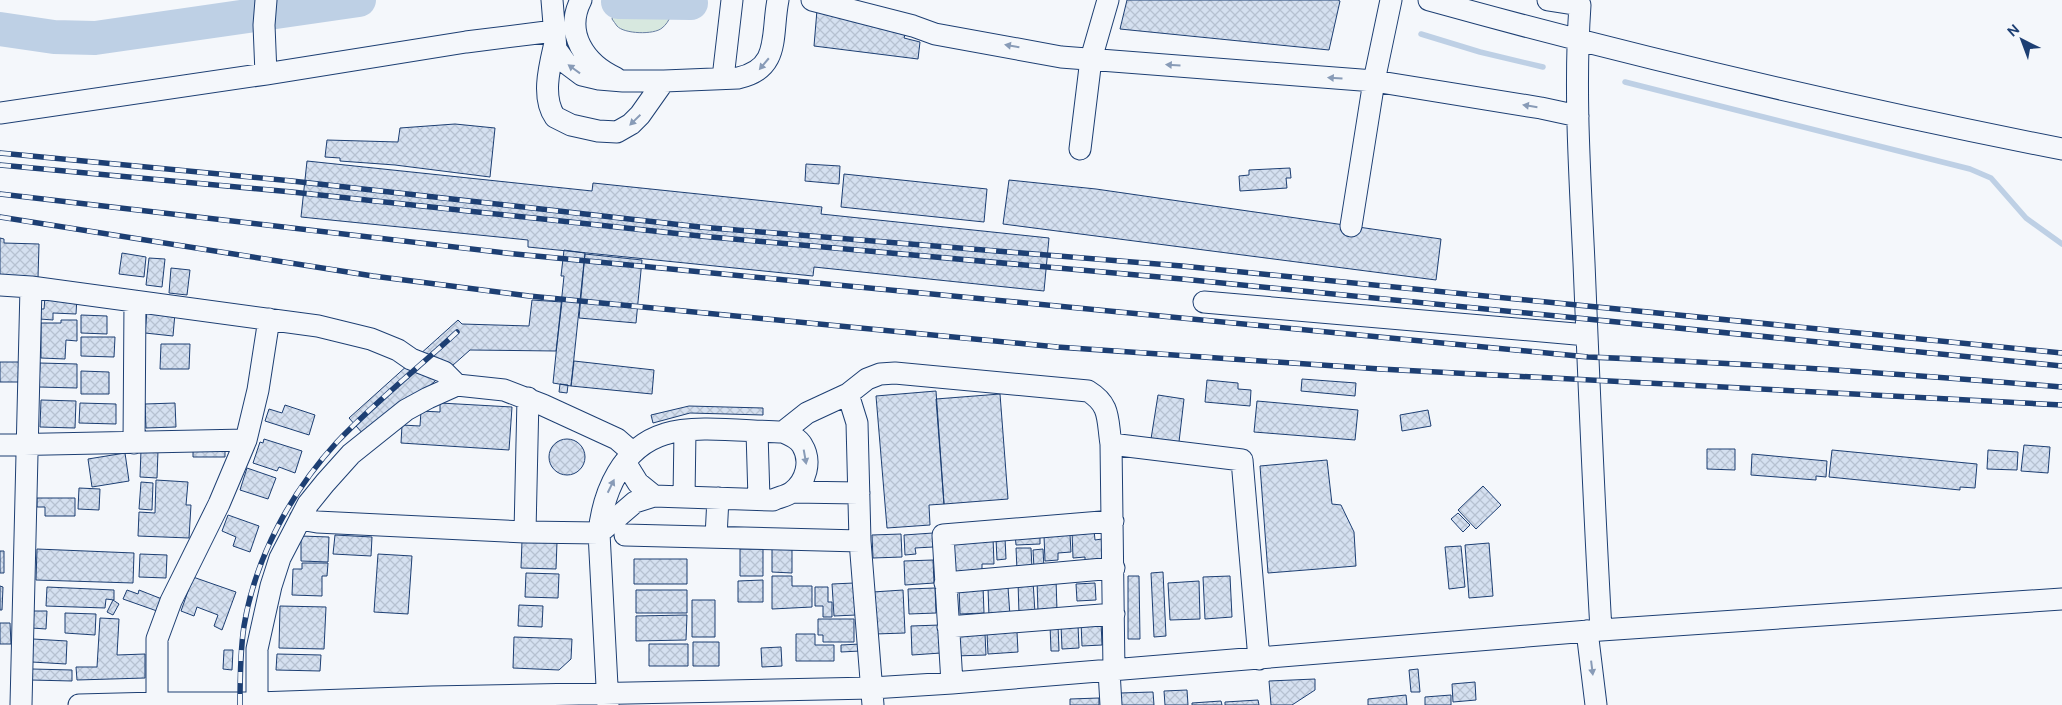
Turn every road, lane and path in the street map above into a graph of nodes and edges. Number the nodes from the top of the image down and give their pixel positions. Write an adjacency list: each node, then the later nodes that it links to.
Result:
1 (552, 0): 11 (street)
2 (581, 0): 16 (street)
3 (732, 0): 15 (street)
4 (812, 0): 13 (street, one-way to 4)
5 (1108, 0): 13 (street)
6 (1391, 0): 18 (street)
7 (1429, 0): 12 (street)
8 (1548, 0): 12 (street)
9 (266, 2): 14 (street)
10 (775, 6): 15 (street, one-way to 15)
11 (554, 37): 14 (street); 16 (street, one-way to 11); 17 (street, one-way to 11)
12 (1578, 41): 20 (street); 22 (street)
13 (1091, 59): 18 (street, one-way to 13); 21 (street)
14 (266, 74): 19 (street)
15 (724, 78): 17 (street)
16 (623, 81): 17 (street)
17 (664, 81)
18 (1374, 81): 20 (street, one-way to 18); 23 (street)
19 (0, 113)
20 (1578, 116): 29 (street)
21 (1080, 149)
22 (2062, 149)
23 (1352, 221)
24 (0, 286): 25 (street)
25 (31, 286): 26 (street); 40 (street)
26 (135, 301): 28 (street); 37 (street)
27 (1204, 302): 29 (street)
28 (270, 319): 30 (street); 36 (street)
29 (1587, 335): 60 (street)
30 (457, 384): 32 (street); 48 (street)
31 (848, 394): 35 (street); 38 (street); 43 (street)
32 (528, 398): 41 (street); 50 (street)
33 (685, 430): 34 (street); 41 (street); 45 (street)
34 (757, 432): 35 (street); 47 (street)
35 (783, 432): 42 (street, one-way to 42)
36 (246, 440): 37 (street); 68 (street)
37 (134, 443): 40 (street)
38 (1111, 444): 49 (street); 61 (street)
39 (0, 445): 40 (street)
40 (29, 445): 70 (street)
41 (628, 457): 44 (street); 51 (street, one-way to 41)
42 (792, 492): 43 (street); 47 (street)
43 (859, 493): 54 (street)
44 (654, 496): 45 (street); 51 (street)
45 (684, 496): 46 (street)
46 (718, 498): 47 (street); 53 (street)
47 (759, 500)
48 (300, 519): 50 (street); 69 (street)
49 (1113, 521): 55 (street); 56 (street)
50 (525, 532): 51 (street)
51 (599, 533): 66 (street)
52 (625, 535): 53 (street)
53 (716, 537): 54 (street)
54 (860, 542): 64 (street)
55 (1114, 568): 56 (street); 58 (street)
56 (946, 582): 59 (street)
57 (2062, 599): 60 (street)
58 (1114, 614): 59 (street); 62 (street)
59 (948, 627): 63 (street)
60 (1594, 630): 61 (street); 73 (street, one-way to 73)
61 (1259, 659): 62 (street)
62 (1112, 671): 63 (street); 72 (street)
63 (952, 683): 64 (street)
64 (873, 696): 65 (street)
65 (684, 698): 66 (street)
66 (607, 699): 67 (street)
67 (432, 701): 69 (street)
68 (157, 704): 69 (street); 71 (street)
69 (257, 704)
70 (21, 705)
71 (79, 705)
72 (1111, 705)
73 (1596, 705)

